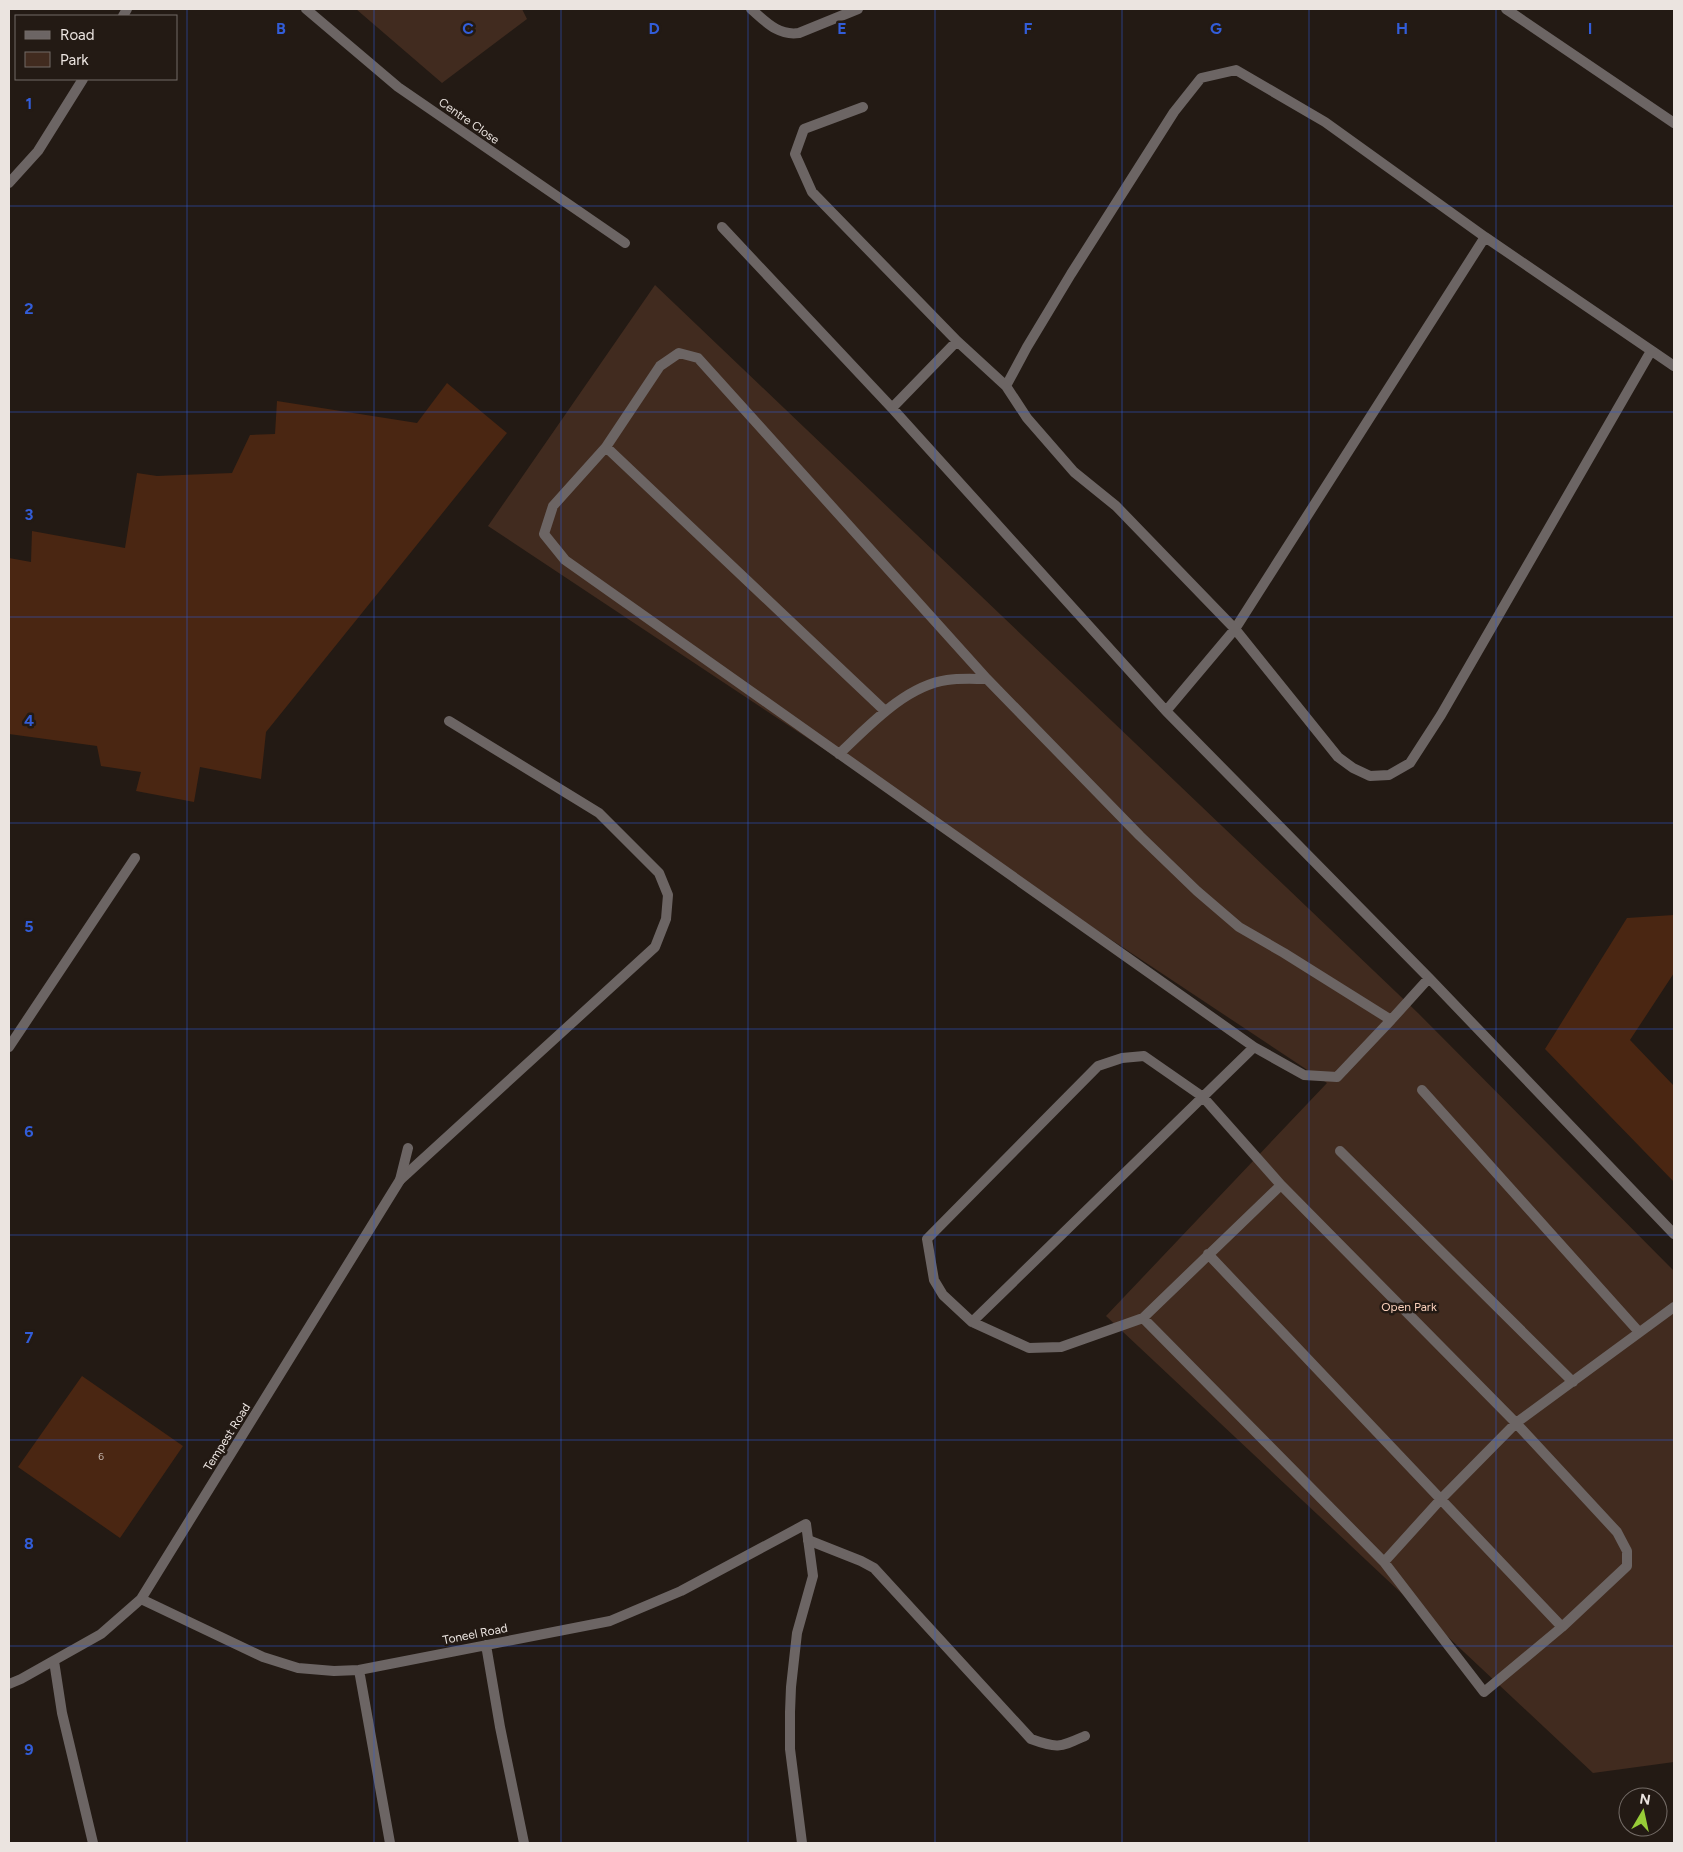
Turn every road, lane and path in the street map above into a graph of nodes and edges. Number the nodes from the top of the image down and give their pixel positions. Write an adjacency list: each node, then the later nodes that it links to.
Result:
1 (306, 9): 11 (street, Centre Close)
2 (751, 9): 3 (street)
3 (858, 9)
4 (1506, 9): 7 (street)
5 (82, 80): 8 (street)
6 (863, 106): 12 (street)
7 (1674, 122)
8 (9, 183)
9 (722, 227): 16 (street)
10 (1485, 237): 13 (street); 15 (street); 18 (street)
11 (626, 243)
12 (957, 341): 15 (street); 16 (street)
13 (1650, 351): 14 (street); 18 (street)
14 (1674, 366)
15 (1006, 386): 18 (street)
16 (892, 408): 21 (street)
17 (606, 447): 19 (street); 20 (street); 23 (street)
18 (1235, 629): 21 (street)
19 (987, 679): 20 (street); 26 (street)
20 (885, 711): 23 (street)
21 (1166, 711): 25 (street)
22 (448, 721): 33 (street)
23 (840, 754): 28 (street)
24 (135, 858): 27 (street)
25 (1428, 978): 26 (street); 35 (street)
26 (1391, 1020): 28 (street)
27 (9, 1047)
28 (1254, 1047): 30 (street)
29 (1422, 1090): 40 (street)
30 (1203, 1098): 34 (street); 39 (street); 39 (street)
31 (408, 1148): 33 (street, Tempest Road)
32 (1340, 1152): 41 (street)
33 (400, 1180): 46 (street, Tempest Road)
34 (1281, 1185): 36 (street); 42 (street)
35 (1674, 1234)
36 (1208, 1254): 38 (street); 43 (street)
37 (1674, 1307): 40 (street)
38 (1143, 1318): 39 (street); 45 (street)
39 (972, 1322)
40 (1639, 1332): 41 (street)
41 (1573, 1382): 42 (street)
42 (1516, 1423): 43 (street); 47 (street)
43 (1441, 1499): 45 (street); 47 (street)
44 (808, 1540): 48 (street, Toneel Road); 52 (street); 56 (street)
45 (1384, 1562): 47 (street)
46 (141, 1599): 49 (street, Tempest Road); 50 (street, Toneel Road)
47 (1562, 1627)
48 (486, 1645): 50 (street, Toneel Road); 55 (street)
49 (54, 1661): 51 (street, Tempest Road); 53 (street)
50 (359, 1670): 54 (street)
51 (9, 1684)
52 (1085, 1736)
53 (93, 1843)
54 (390, 1843)
55 (524, 1843)
56 (802, 1843)

